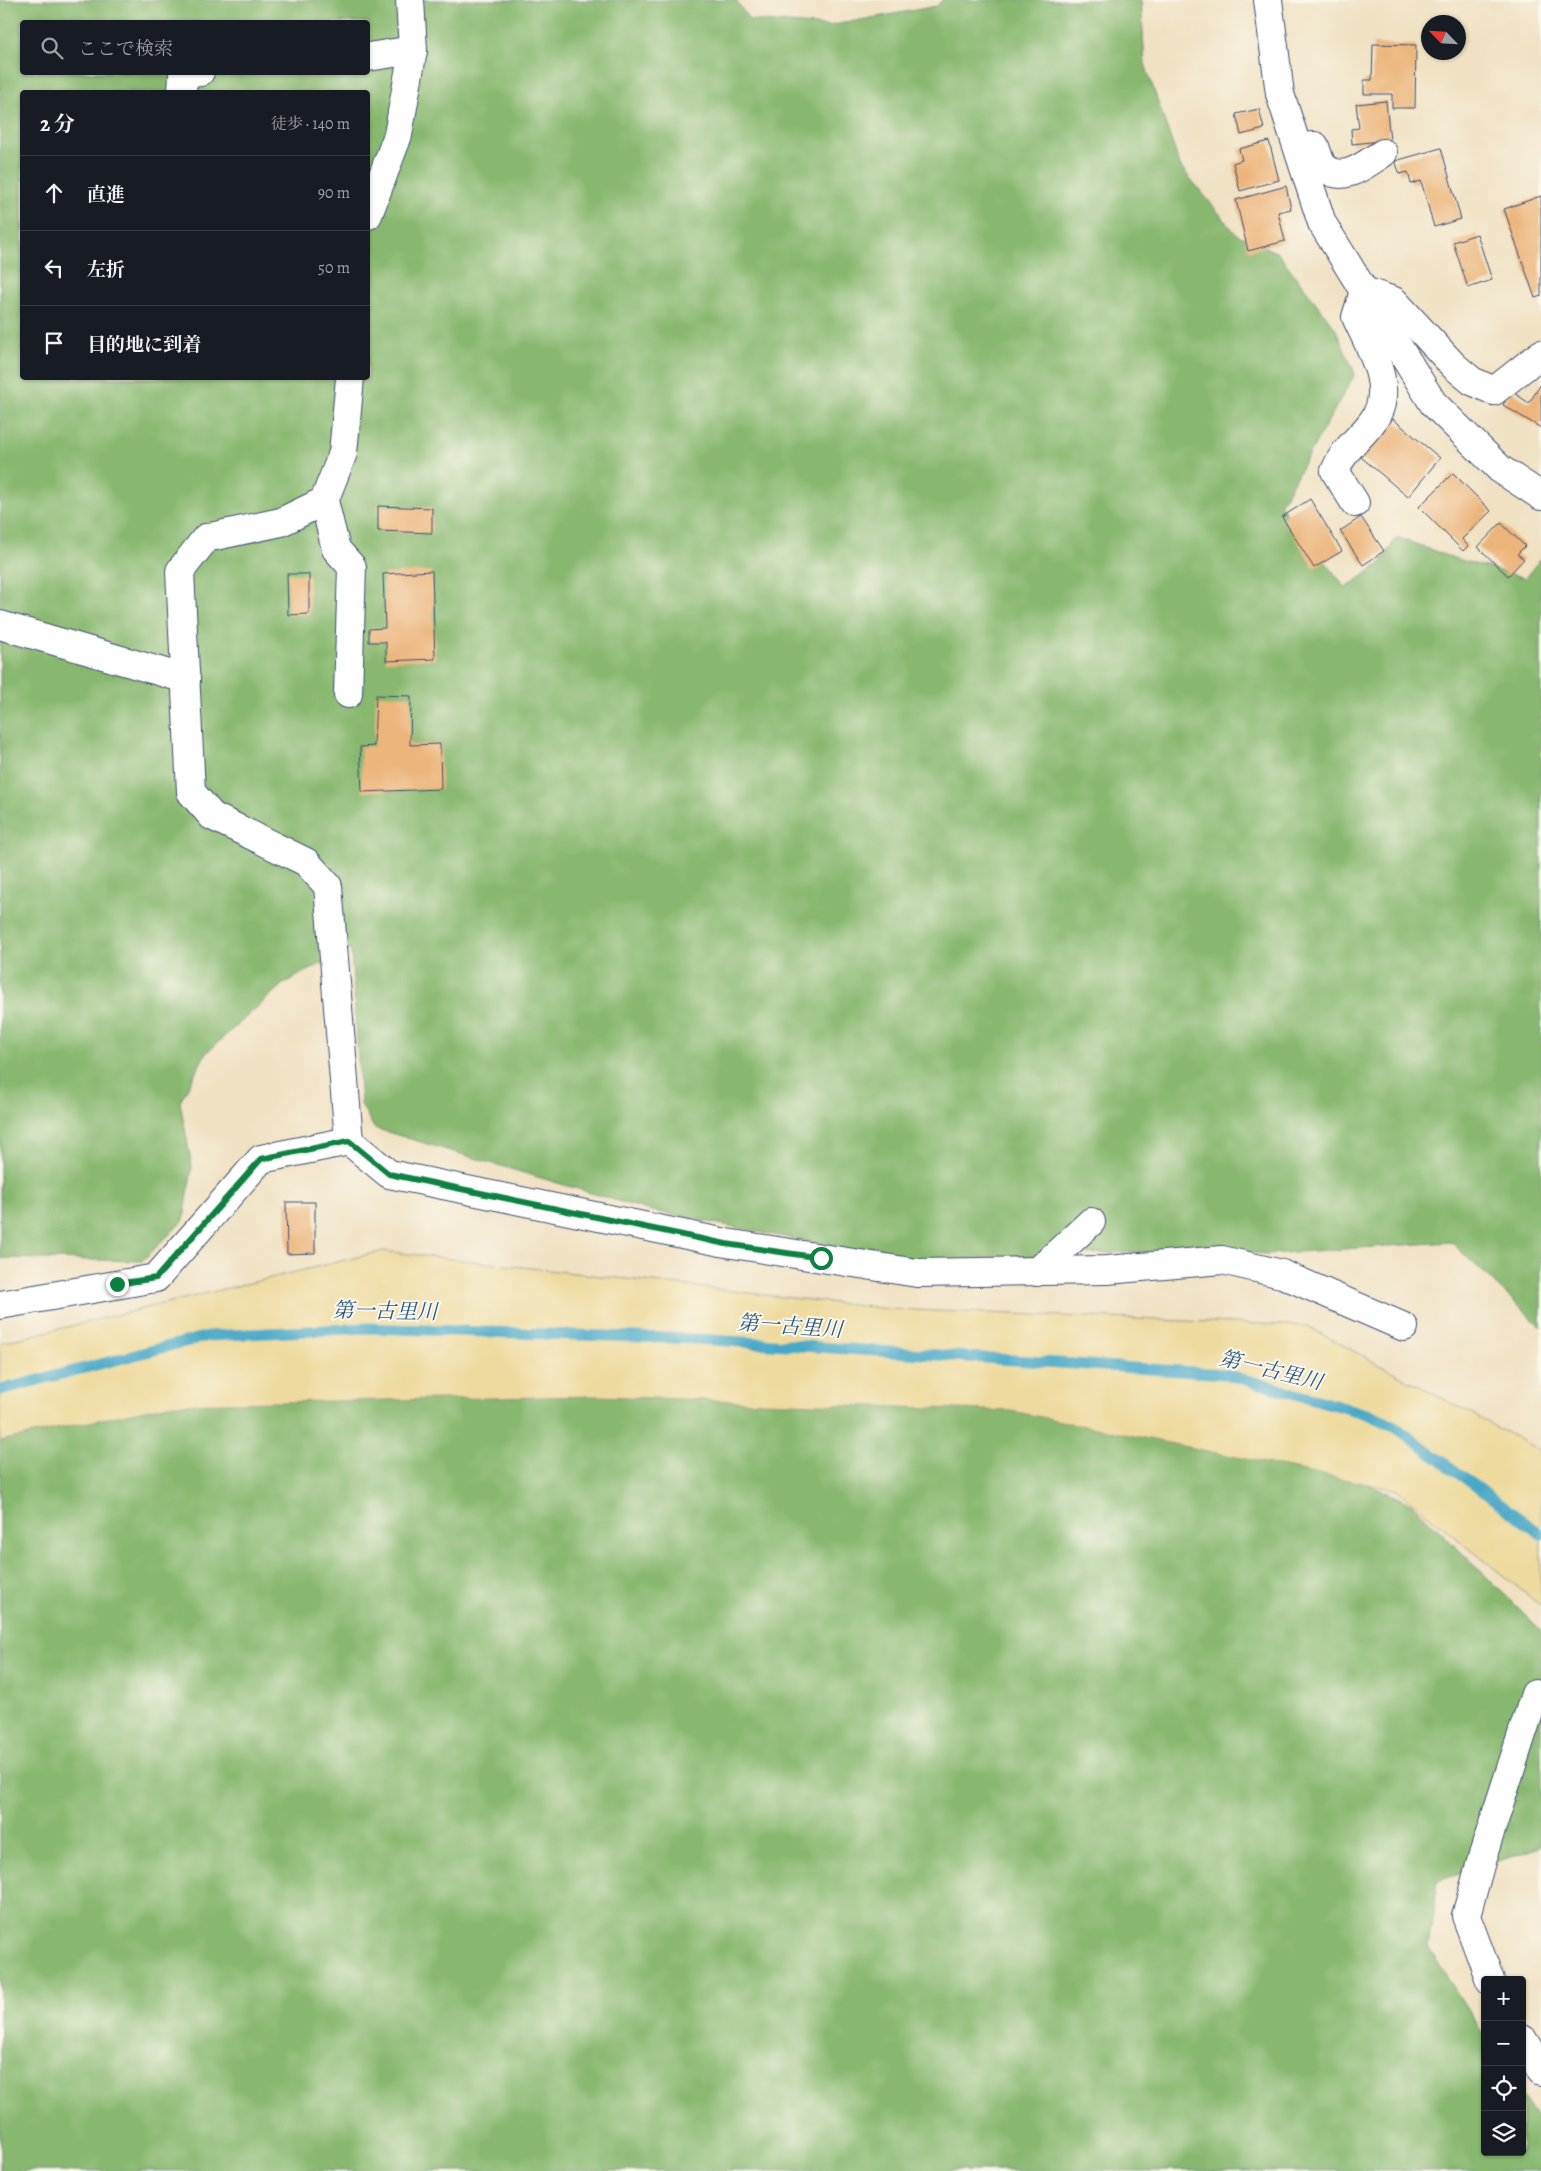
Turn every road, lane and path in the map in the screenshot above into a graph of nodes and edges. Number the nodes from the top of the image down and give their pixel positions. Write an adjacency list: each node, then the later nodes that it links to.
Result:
1 (410, 0): 3 (street)
2 (1268, 0): 7 (street)
3 (413, 50): 4 (street); 9 (street)
4 (370, 57)
5 (183, 75): 6 (street)
6 (182, 90)
7 (1298, 148): 8 (street); 10 (street)
8 (1383, 153)
9 (370, 210)
10 (1364, 291): 11 (street); 13 (street); 15 (street)
11 (1541, 354)
12 (350, 380): 14 (street)
13 (1541, 496)
14 (324, 501): 17 (street); 18 (street)
15 (1355, 503)
16 (0, 625): 17 (street)
17 (186, 679): 19 (street)
18 (348, 694)
19 (349, 1141): 21 (street); 22 (street)
20 (1091, 1222): 21 (street)
21 (1037, 1272): 23 (street)
22 (0, 1305)
23 (1404, 1327)
24 (1535, 1694): 25 (street)
25 (1488, 1976)
26 (1526, 2045): 27 (street)
27 (1541, 2072)

